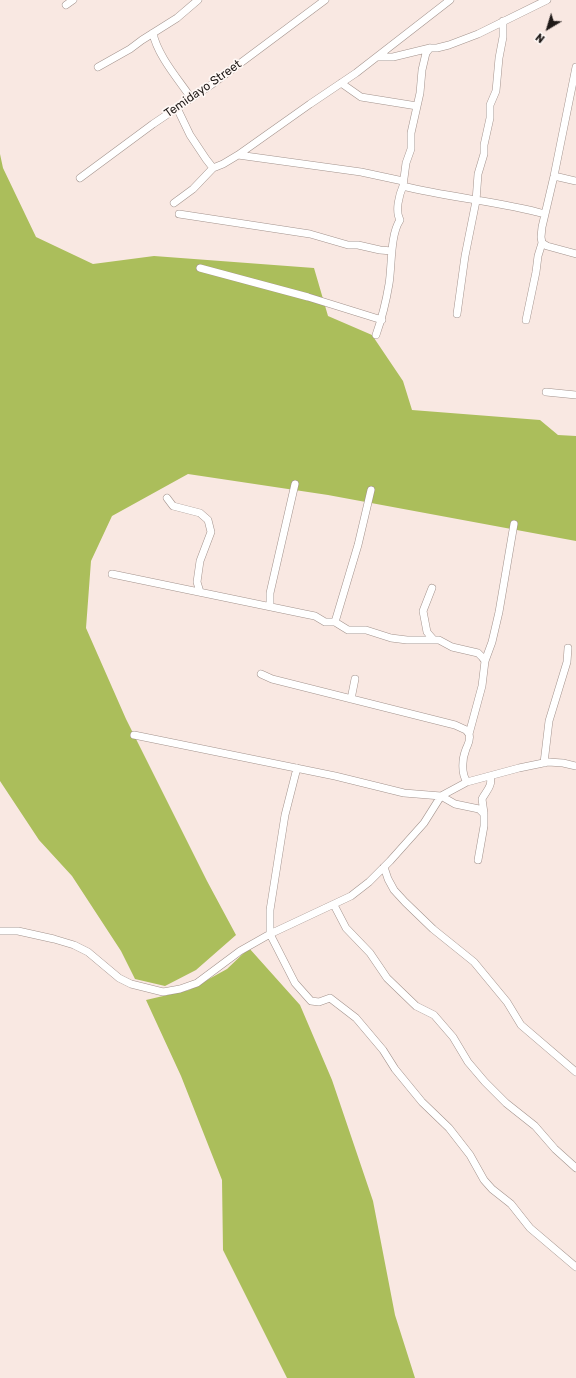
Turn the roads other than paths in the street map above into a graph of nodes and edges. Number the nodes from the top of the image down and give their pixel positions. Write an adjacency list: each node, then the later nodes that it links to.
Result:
1 (73, 0): 6 (street)
2 (198, 0): 8 (street)
3 (325, 0): 14 (street, Temidayo Street)
4 (450, 0): 10 (street)
5 (547, 0): 7 (street)
6 (66, 5)
7 (503, 21): 9 (street); 24 (street)
8 (154, 33): 11 (street); 14 (street)
9 (430, 48): 10 (street); 16 (street)
10 (378, 57): 13 (street)
11 (98, 67)
12 (576, 67): 15 (street)
13 (341, 83): 16 (street); 18 (street)
14 (191, 98): 17 (street, Temidayo Street)
15 (572, 104): 20 (street)
16 (417, 106): 23 (street)
17 (177, 108): 19 (street); 21 (street, Temidayo Street)
18 (238, 155): 19 (street); 23 (street)
19 (214, 168): 25 (street)
20 (554, 176): 22 (street); 27 (street)
21 (80, 178)
22 (576, 181)
23 (403, 184): 24 (street); 29 (street)
24 (476, 201): 27 (street); 32 (street)
25 (174, 203)
26 (179, 214): 29 (street)
27 (545, 214): 28 (street)
28 (542, 243): 30 (street); 34 (street)
29 (392, 251): 33 (street)
30 (576, 254)
31 (200, 268): 33 (street)
32 (457, 314)
33 (382, 320): 35 (street)
34 (526, 320)
35 (376, 335)
36 (546, 392): 37 (street)
37 (576, 395)
38 (295, 484): 45 (street)
39 (371, 490): 46 (street)
40 (167, 498): 44 (street)
41 (514, 524): 49 (street)
42 (112, 574): 44 (street)
43 (432, 588): 47 (street)
44 (200, 592): 45 (street)
45 (270, 606): 46 (street)
46 (335, 622): 47 (street)
47 (433, 639): 49 (street)
48 (568, 648): 55 (street)
49 (485, 661): 53 (street)
50 (261, 674): 52 (street)
51 (355, 679): 52 (street)
52 (351, 699): 53 (street)
53 (469, 734): 59 (street)
54 (134, 735): 57 (street)
55 (544, 763): 56 (street); 58 (street)
56 (576, 766)
57 (296, 768): 60 (street); 66 (street)
58 (490, 776): 59 (street); 61 (street)
59 (467, 782): 60 (street)
60 (441, 796): 61 (street); 63 (street)
61 (484, 814): 62 (street)
62 (478, 860)
63 (384, 867): 64 (street); 67 (street)
64 (334, 904): 66 (street); 68 (street)
65 (0, 931): 66 (street)
66 (270, 934): 69 (street)
67 (576, 1072)
68 (576, 1168)
69 (576, 1267)

